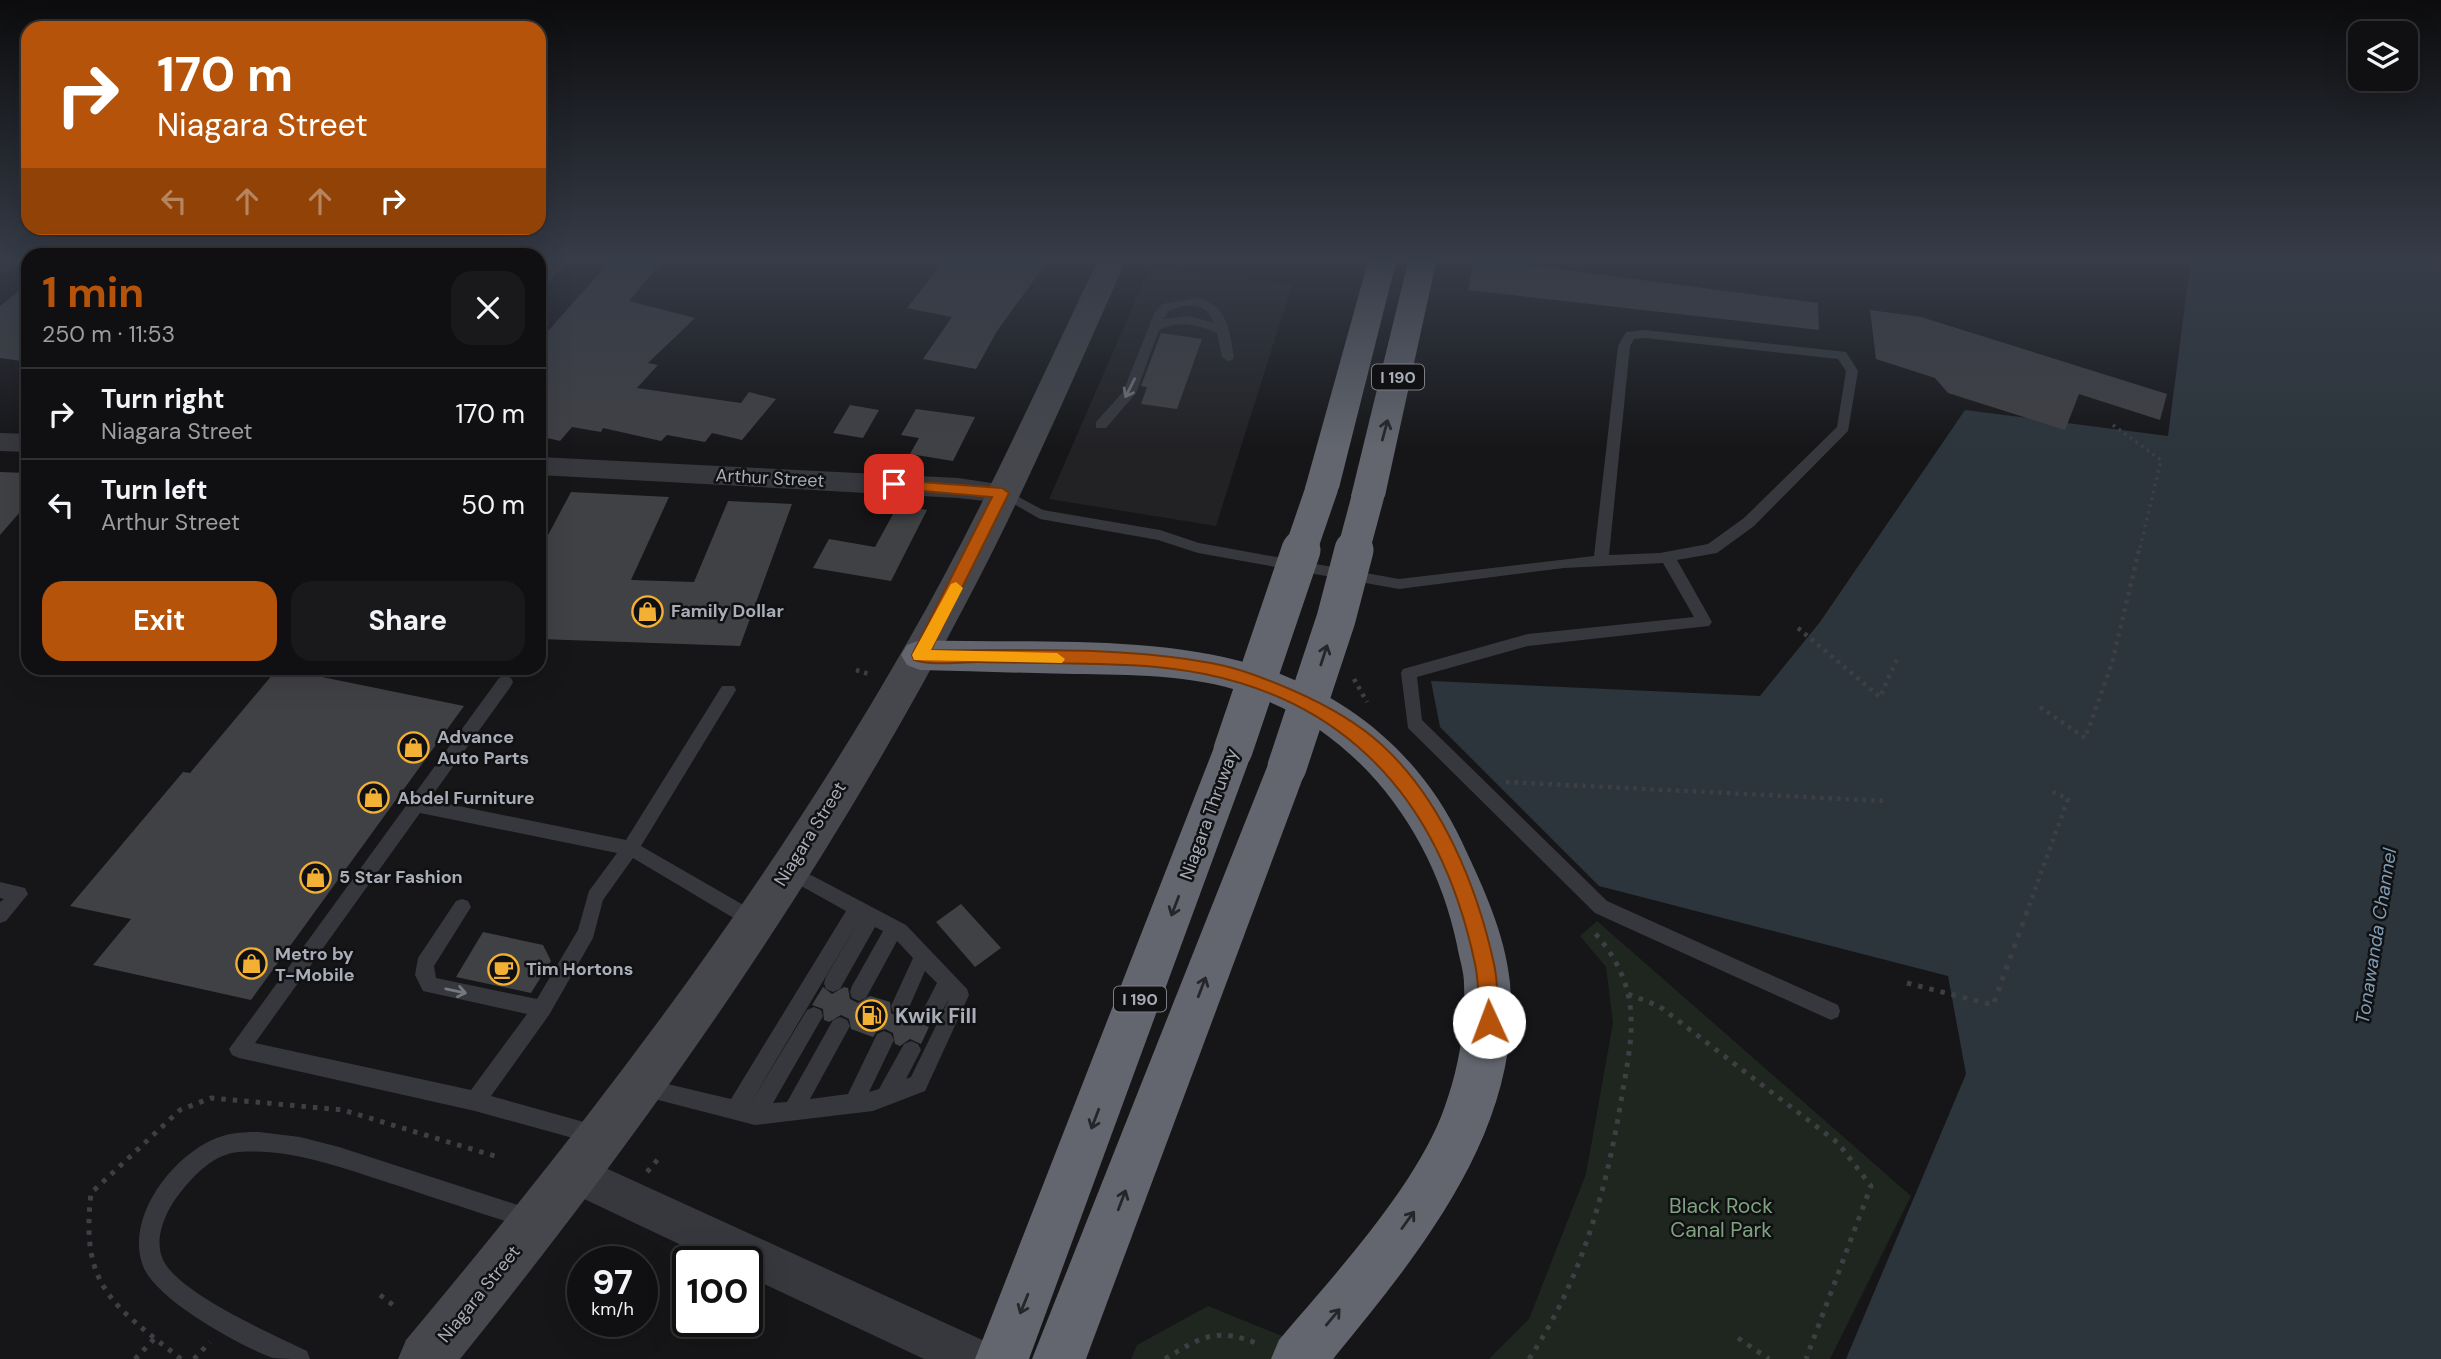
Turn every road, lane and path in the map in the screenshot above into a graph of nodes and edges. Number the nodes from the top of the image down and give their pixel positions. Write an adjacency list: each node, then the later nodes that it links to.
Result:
1 (1082, 321): 12 (main road, Niagara Street)
2 (1158, 321): 7 (lane, one-way to 7)
3 (1222, 321): 6 (lane, one-way to 3)
4 (1365, 321): 74 (highway, Niagara Thruway / I 190, one-way to 74, bridge)
5 (1409, 321): 75 (highway, I 190, one-way to 5, bridge)
6 (1228, 357)
7 (1101, 425)
8 (2113, 425): 22 (path)
9 (0, 442): 10 (street)
10 (21, 443)
11 (546, 466): 12 (street, Arthur Street)
12 (1002, 493): 14 (lane); 16 (main road, Niagara Street)
13 (1667, 556): 14 (lane); 14 (lane); 43 (lane)
14 (1601, 560)
15 (1798, 628): 17 (path)
16 (920, 655): 28 (main road, Niagara Street); 67 (highway, one-way to 16)
17 (1897, 659)
18 (856, 670): 19 (path)
19 (869, 674)
20 (505, 682): 26 (lane)
21 (728, 690): 27 (lane)
22 (2040, 707)
23 (1502, 782): 25 (path)
24 (2051, 791): 38 (path)
25 (1886, 801)
26 (416, 805): 27 (lane); 51 (lane)
27 (630, 848): 33 (lane); 42 (lane)
28 (786, 875): 31 (lane); 33 (main road, Niagara Street)
29 (0, 890): 32 (lane)
30 (462, 907): 42 (lane, one-way to 42)
31 (865, 912): 34 (lane); 37 (lane); 54 (lane)
32 (0, 915)
33 (755, 922): 49 (main road, Niagara Street)
34 (895, 928): 35 (lane); 39 (lane)
35 (923, 957): 36 (lane); 41 (lane)
36 (947, 982): 45 (lane); 50 (lane)
37 (833, 983)
38 (1906, 983)
39 (859, 992)
40 (1628, 995): 78 (path)
41 (900, 1006)
42 (542, 1009): 51 (lane)
43 (1830, 1012)
44 (814, 1016): 55 (lane)
45 (929, 1016)
46 (841, 1026): 53 (lane)
47 (884, 1041): 52 (lane)
48 (911, 1050): 50 (lane)
49 (639, 1086): 54 (lane); 56 (main road, Niagara Street)
50 (885, 1098): 52 (lane)
51 (475, 1101): 56 (lane)
52 (854, 1103): 53 (lane)
53 (793, 1110): 55 (lane)
54 (735, 1111): 55 (lane)
55 (755, 1115)
56 (604, 1136): 60 (main road, Niagara Street)
57 (498, 1157): 65 (path)
58 (659, 1158): 59 (path)
59 (650, 1167)
60 (575, 1174): 61 (main road, Niagara Street); 73 (street)
61 (538, 1221): 71 (lane); 72 (main road, Niagara Street)
62 (380, 1295): 63 (path)
63 (393, 1305)
64 (218, 1334): 70 (path)
65 (155, 1338): 68 (path); 69 (path)
66 (1738, 1338): 77 (path)
67 (1284, 1354): 76 (path)
68 (135, 1359)
69 (181, 1359)
70 (194, 1359)
71 (299, 1359)
72 (425, 1359)
73 (973, 1359)
74 (1002, 1359)
75 (1059, 1359)
76 (1165, 1359)
77 (1769, 1359)
78 (1806, 1359)

